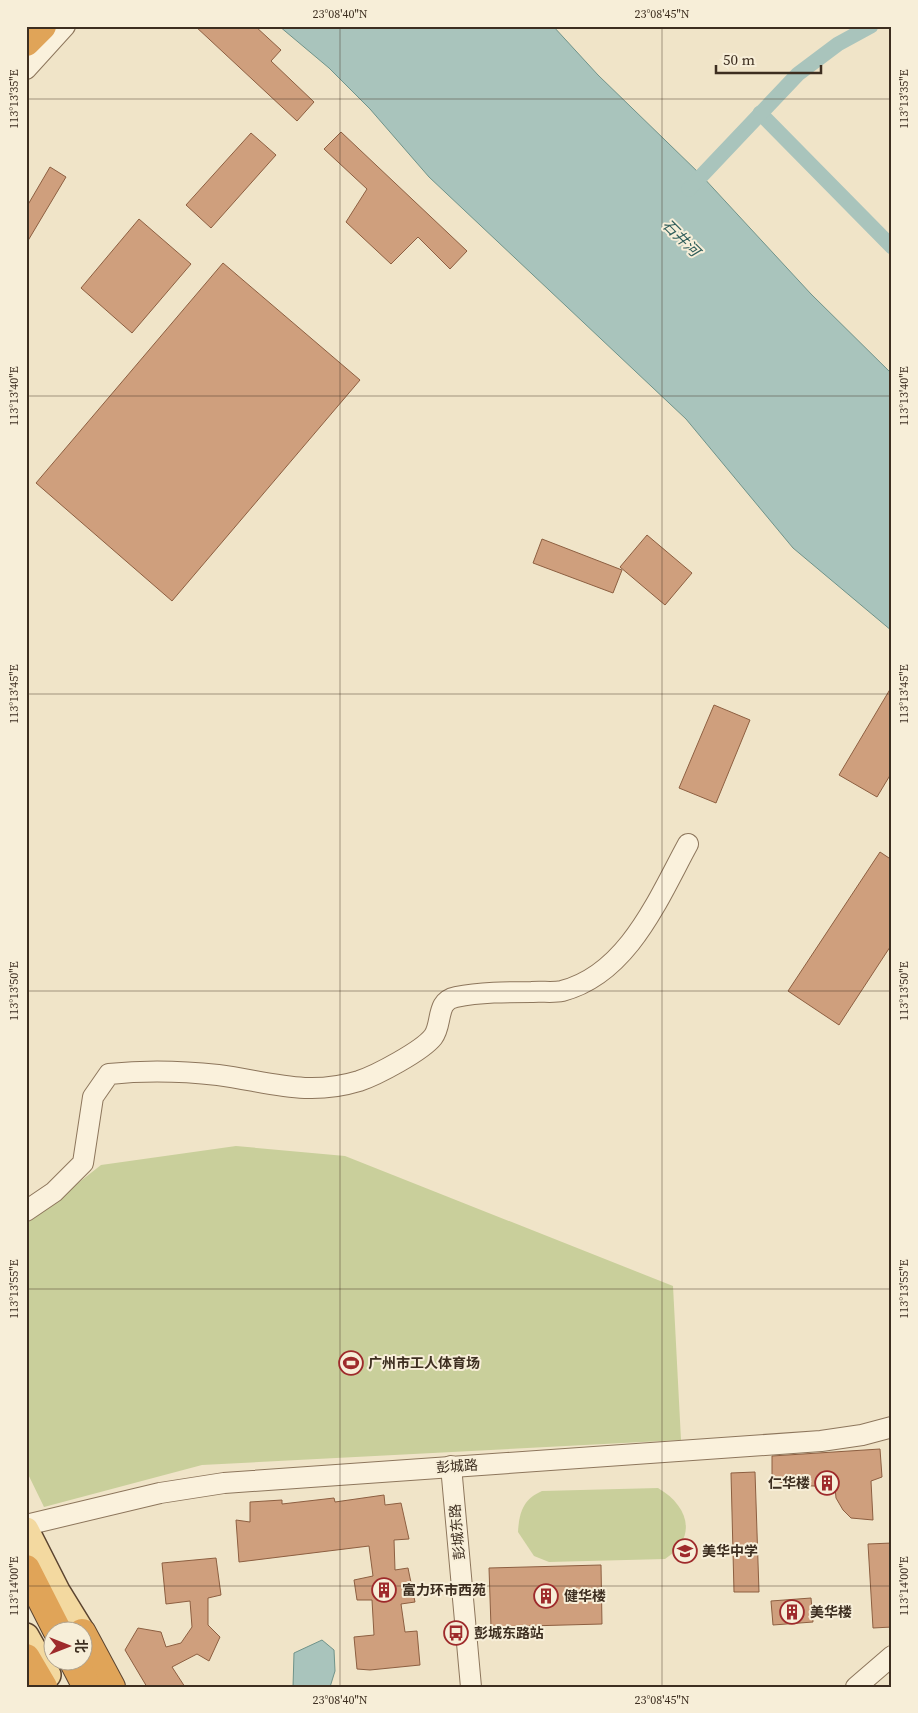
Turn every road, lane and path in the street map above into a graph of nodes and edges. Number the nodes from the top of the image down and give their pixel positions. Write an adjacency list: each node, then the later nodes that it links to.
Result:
1 (42, 26): 3 (highway)
2 (65, 26): 4 (street)
3 (26, 42)
4 (26, 69)
5 (688, 844): 6 (street)
6 (26, 1212)
7 (892, 1427): 8 (street, 彭城路)
8 (452, 1466): 9 (street, 彭城路); 32 (street, 彭城东路)
9 (26, 1526)
10 (26, 1530): 11 (main road)
11 (31, 1563): 13 (highway)
12 (26, 1599): 14 (main road)
13 (69, 1620)
14 (42, 1629)
15 (26, 1636): 26 (main road)
16 (92, 1651): 31 (main road)
17 (892, 1656): 33 (street)
18 (92, 1657): 30 (highway)
19 (26, 1658): 25 (highway)
20 (66, 1670): 27 (main road)
21 (78, 1670): 28 (highway)
22 (89, 1670): 29 (street)
23 (26, 1681): 24 (main road)
24 (29, 1687)
25 (42, 1687)
26 (55, 1687)
27 (75, 1687)
28 (87, 1687)
29 (99, 1687)
30 (111, 1687)
31 (121, 1687)
32 (472, 1687)
33 (856, 1687)

